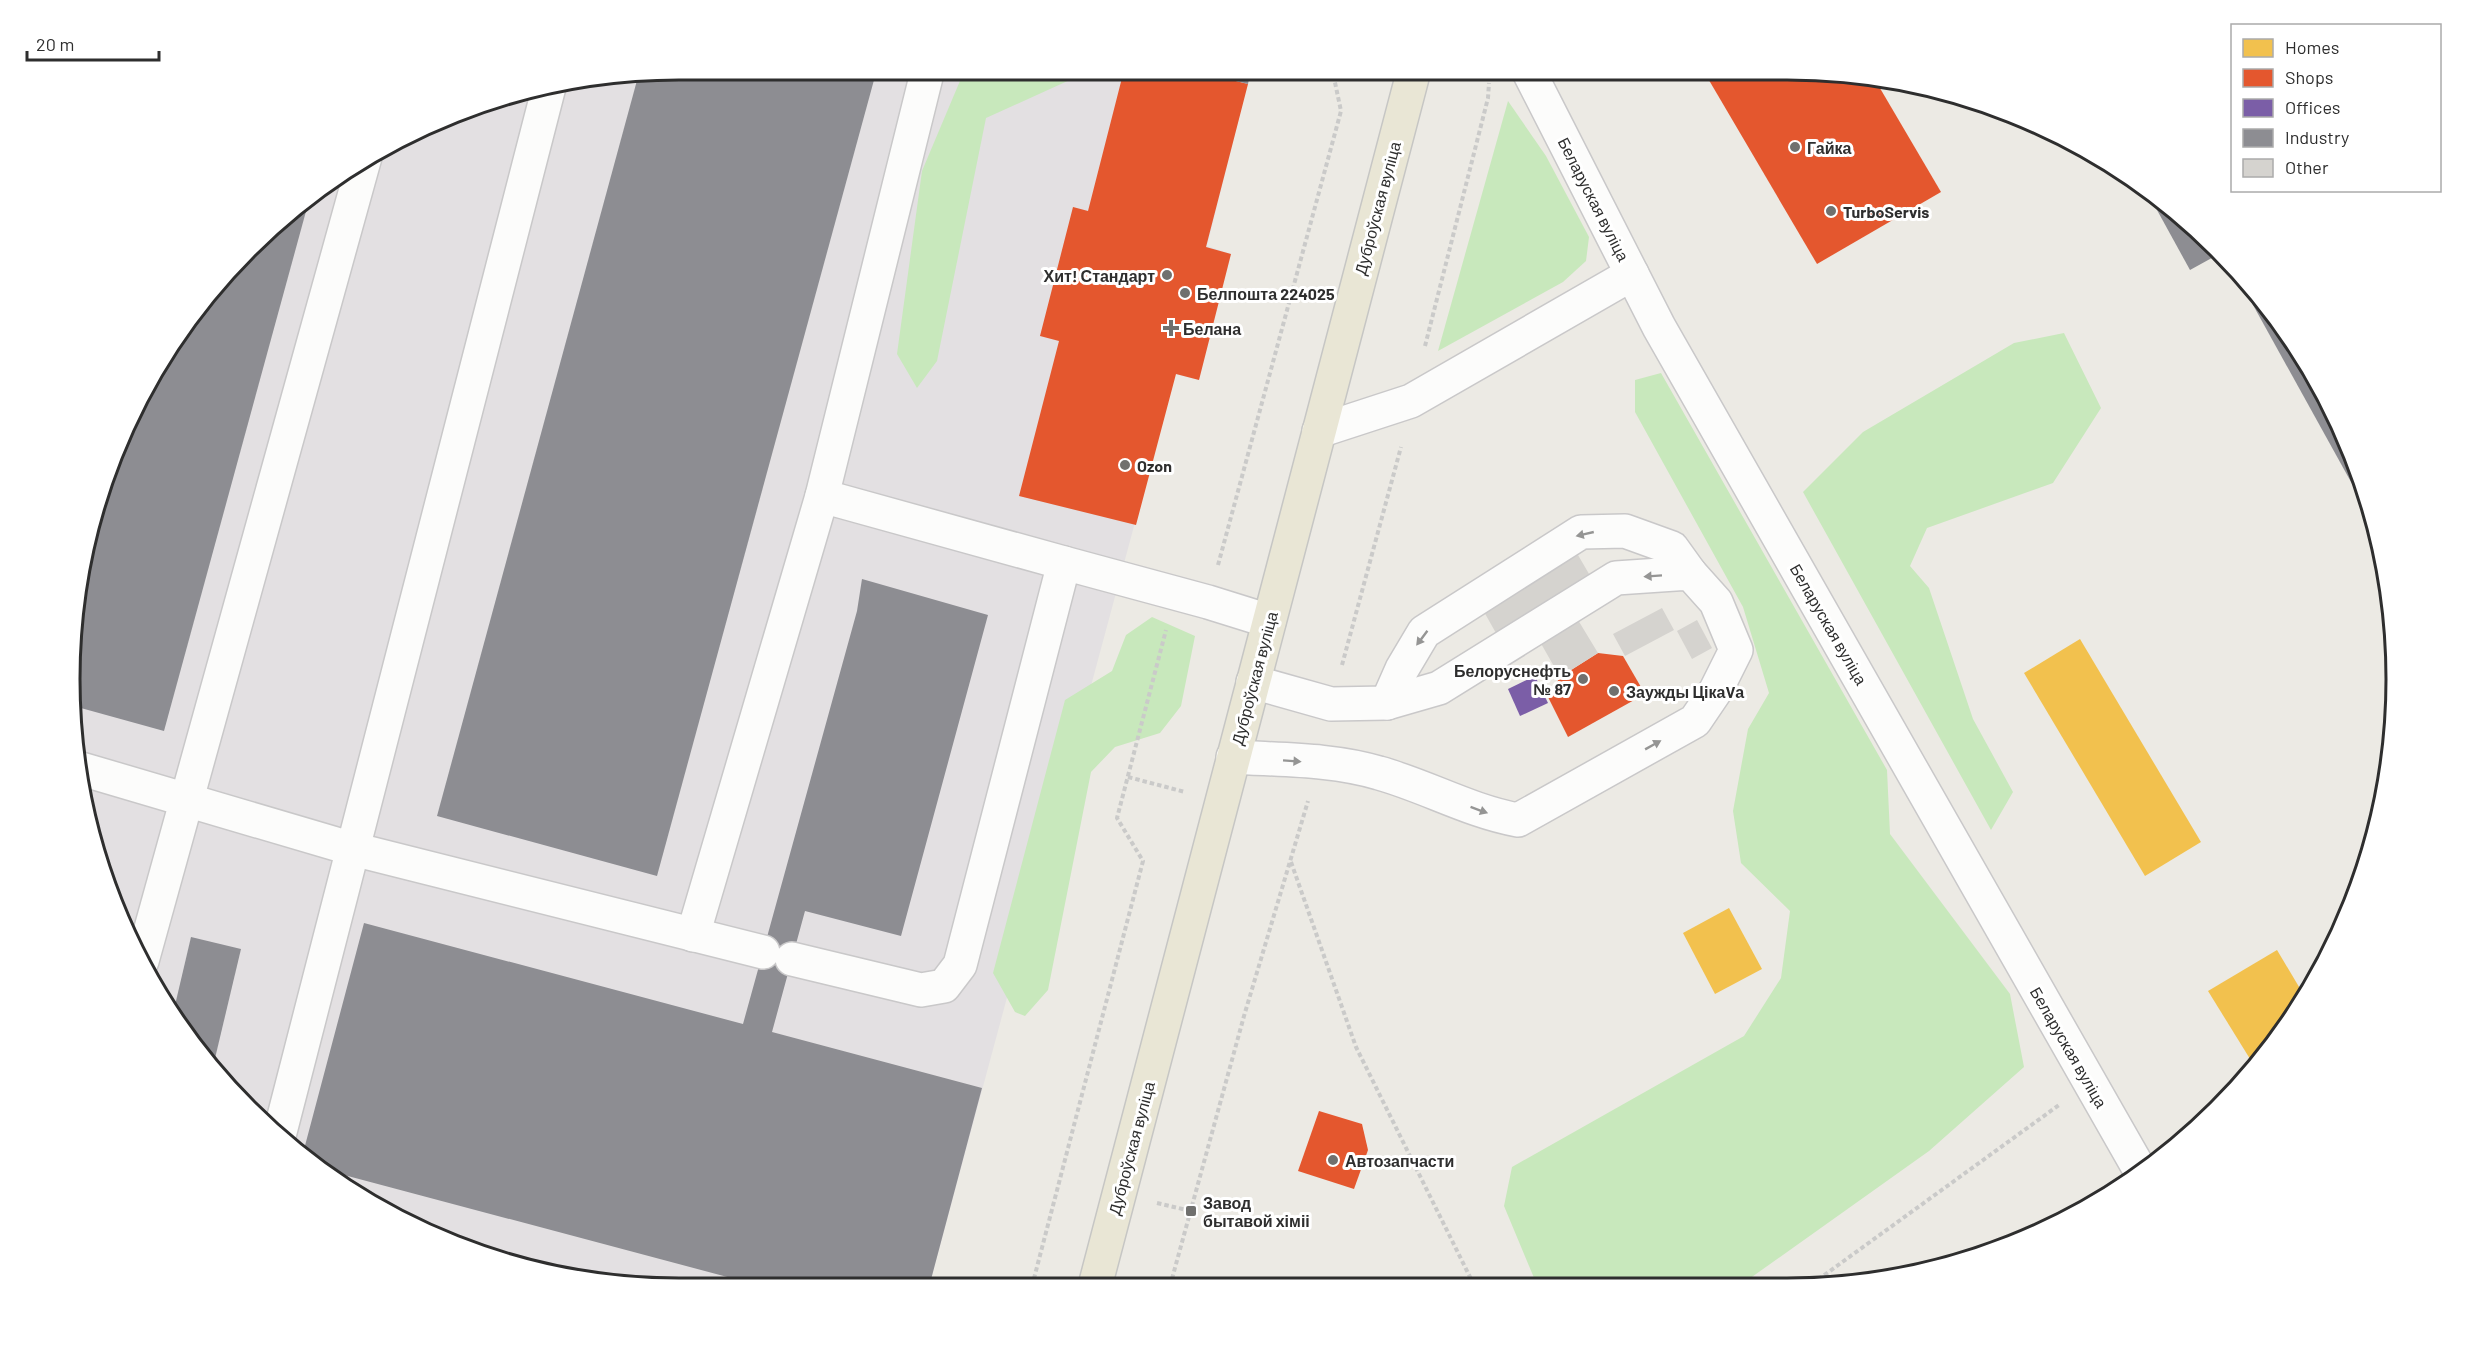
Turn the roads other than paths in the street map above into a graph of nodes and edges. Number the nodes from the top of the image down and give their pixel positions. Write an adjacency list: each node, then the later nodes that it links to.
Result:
1 (925, 80): 8 (street)
2 (1411, 80): 7 (main road, Дуброўская вуліца)
3 (1533, 80): 6 (street, Беларуская вуліца)
4 (547, 95): 17 (street)
5 (361, 171): 16 (street)
6 (1632, 274): 7 (street); 21 (street, Беларуская вуліца)
7 (1318, 431): 11 (main road, Дуброўская вуліца)
8 (822, 496): 9 (street); 18 (street)
9 (1064, 563): 11 (street); 18 (street)
10 (1690, 573): 13 (street, one-way to 13); 13 (street, one-way to 13); 14 (street, one-way to 10)
11 (1269, 621): 12 (main road, Дуброўская вуліца)
12 (1253, 682): 13 (street); 14 (main road, Дуброўская вуліца)
13 (1387, 703)
14 (1233, 757): 22 (main road, Дуброўская вуліца)
15 (87, 771): 16 (street)
16 (185, 799): 17 (street); 19 (street)
17 (353, 849): 18 (street); 20 (street)
18 (693, 935)
19 (145, 951)
20 (281, 1127)
21 (2137, 1165)
22 (1097, 1278)

